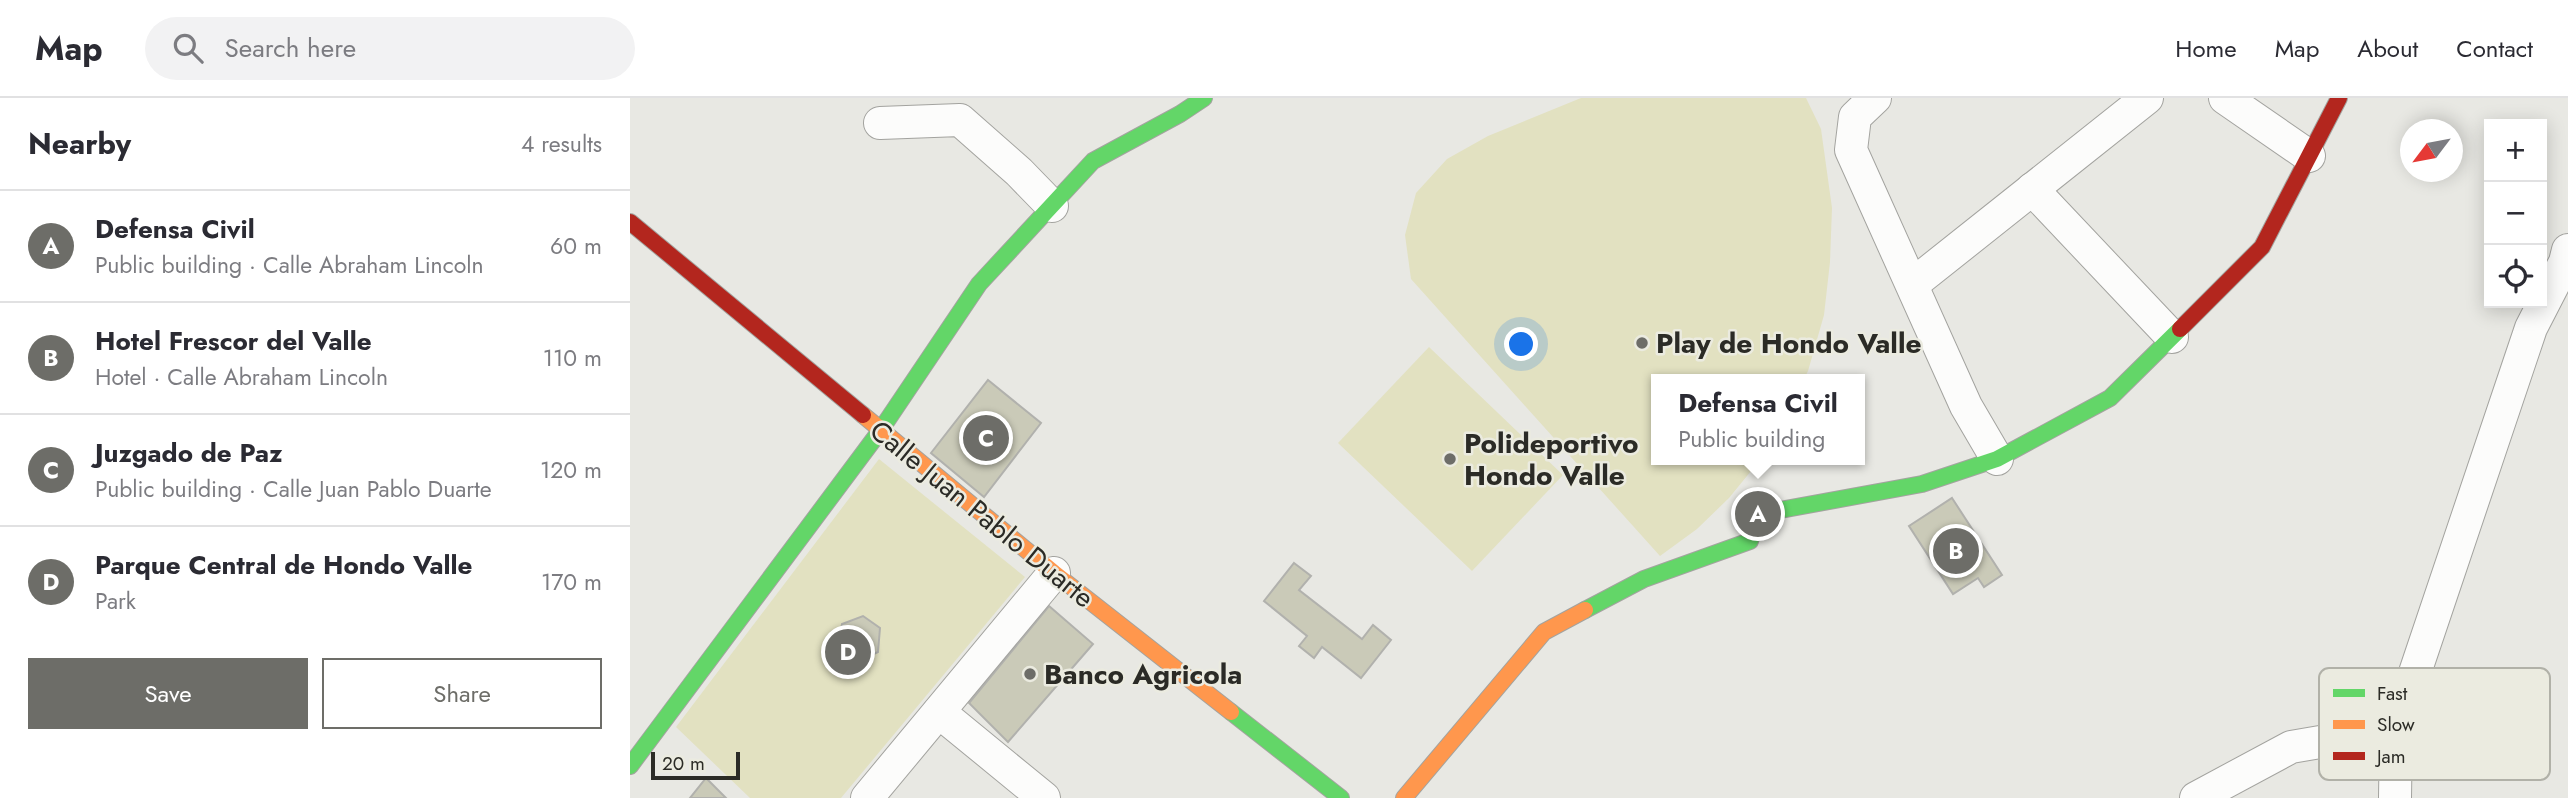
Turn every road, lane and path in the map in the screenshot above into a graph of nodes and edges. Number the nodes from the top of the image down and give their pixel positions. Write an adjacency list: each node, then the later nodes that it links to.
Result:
1 (1204, 98): 9 (street)
2 (1875, 98): 12 (street)
3 (2147, 98): 8 (street)
4 (2225, 98): 7 (street)
5 (2339, 98): 7 (street)
6 (880, 123): 9 (street)
7 (2309, 156): 13 (street)
8 (2032, 189): 12 (street); 13 (street)
9 (1052, 206): 14 (street)
10 (635, 236): 14 (street, Calle Juan Pablo Duarte)
11 (2568, 250): 17 (street)
12 (1913, 284): 15 (street)
13 (2172, 337): 15 (street)
14 (880, 431): 16 (street, Calle Juan Pablo Duarte); 20 (street)
15 (1997, 459): 25 (street)
16 (1054, 573): 18 (street); 24 (street, Calle Juan Pablo Duarte)
17 (2417, 668)
18 (939, 712): 22 (street); 23 (street)
19 (2319, 742): 26 (street)
20 (630, 766)
21 (2395, 780): 27 (street)
22 (867, 798)
23 (1044, 798)
24 (1340, 798)
25 (1404, 798)
26 (2196, 798)
27 (2395, 798)

